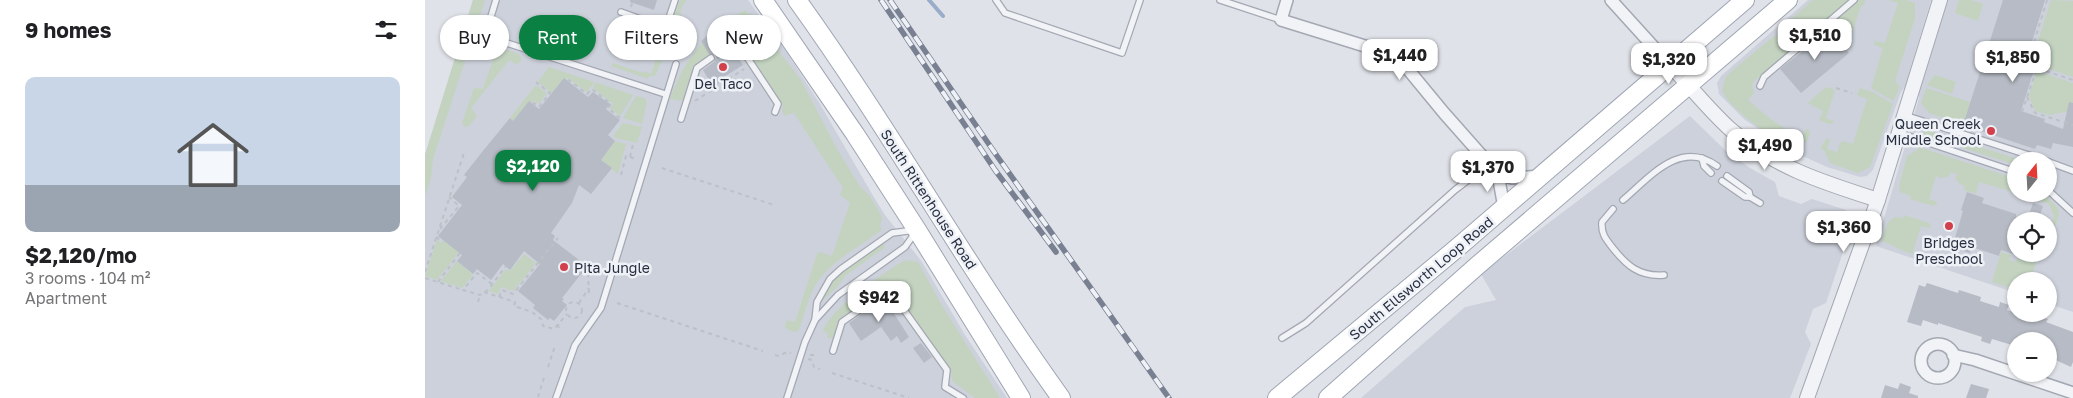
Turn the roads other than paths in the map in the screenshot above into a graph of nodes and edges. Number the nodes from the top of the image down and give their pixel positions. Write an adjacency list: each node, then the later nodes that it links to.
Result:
1 (496, 0): 25 (lane)
2 (675, 0): 16 (lane)
3 (763, 0): 51 (main road, South Rittenhouse Road)
4 (784, 0): 18 (main road)
5 (797, 0): 18 (main road, South Rittenhouse Road)
6 (996, 0): 15 (lane)
7 (1140, 0): 15 (lane)
8 (1220, 0): 17 (lane)
9 (1287, 0): 17 (street)
10 (1611, 0): 22 (street)
11 (1745, 0): 22 (main road, South Ellsworth Loop Road)
12 (1788, 0): 23 (main road, South Ellsworth Loop Road)
13 (1854, 0): 24 (lane)
14 (1940, 0): 27 (street)
15 (1001, 3)
16 (621, 12)
17 (1281, 20): 32 (street)
18 (834, 51): 50 (main road, South Rittenhouse Road)
19 (708, 60): 28 (lane)
20 (749, 60): 26 (lane)
21 (675, 64): 25 (lane)
22 (1670, 65): 23 (street); 39 (main road, South Ellsworth Loop Road)
23 (1689, 85): 45 (street); 64 (main road, South Ellsworth Loop Road)
24 (1760, 86)
25 (665, 94): 58 (lane)
26 (775, 112)
27 (1905, 115): 29 (street); 30 (lane)
28 (681, 119)
29 (1899, 133): 35 (lane); 45 (street)
30 (2018, 152)
31 (1702, 158): 34 (lane); 37 (lane); 44 (lane)
32 (1489, 164): 38 (street); 54 (lane)
33 (2057, 165): 36 (lane)
34 (1717, 166)
35 (2007, 169)
36 (2073, 171)
37 (1711, 173)
38 (1498, 174): 39 (street); 47 (street)
39 (1541, 176): 47 (main road, South Ellsworth Loop Road)
40 (1727, 176): 42 (lane)
41 (1722, 181): 42 (lane)
42 (1750, 197): 46 (lane)
43 (2057, 198): 49 (lane)
44 (1623, 200)
45 (1877, 200): 65 (street)
46 (1760, 203)
47 (1504, 208): 63 (main road, South Ellsworth Loop Road)
48 (1613, 209): 52 (lane)
49 (2073, 213)
50 (941, 216): 51 (main road); 62 (main road, South Rittenhouse Road)
51 (917, 230): 53 (lane); 53 (lane); 61 (main road, South Rittenhouse Road)
52 (1664, 275)
53 (815, 320): 59 (lane)
54 (1282, 338)
55 (833, 352): 60 (lane)
56 (1953, 355): 57 (street)
57 (2073, 394)
58 (556, 398)
59 (787, 398)
60 (963, 398)
61 (1021, 398)
62 (1061, 398)
63 (1277, 398)
64 (1328, 398)
65 (1807, 398)

